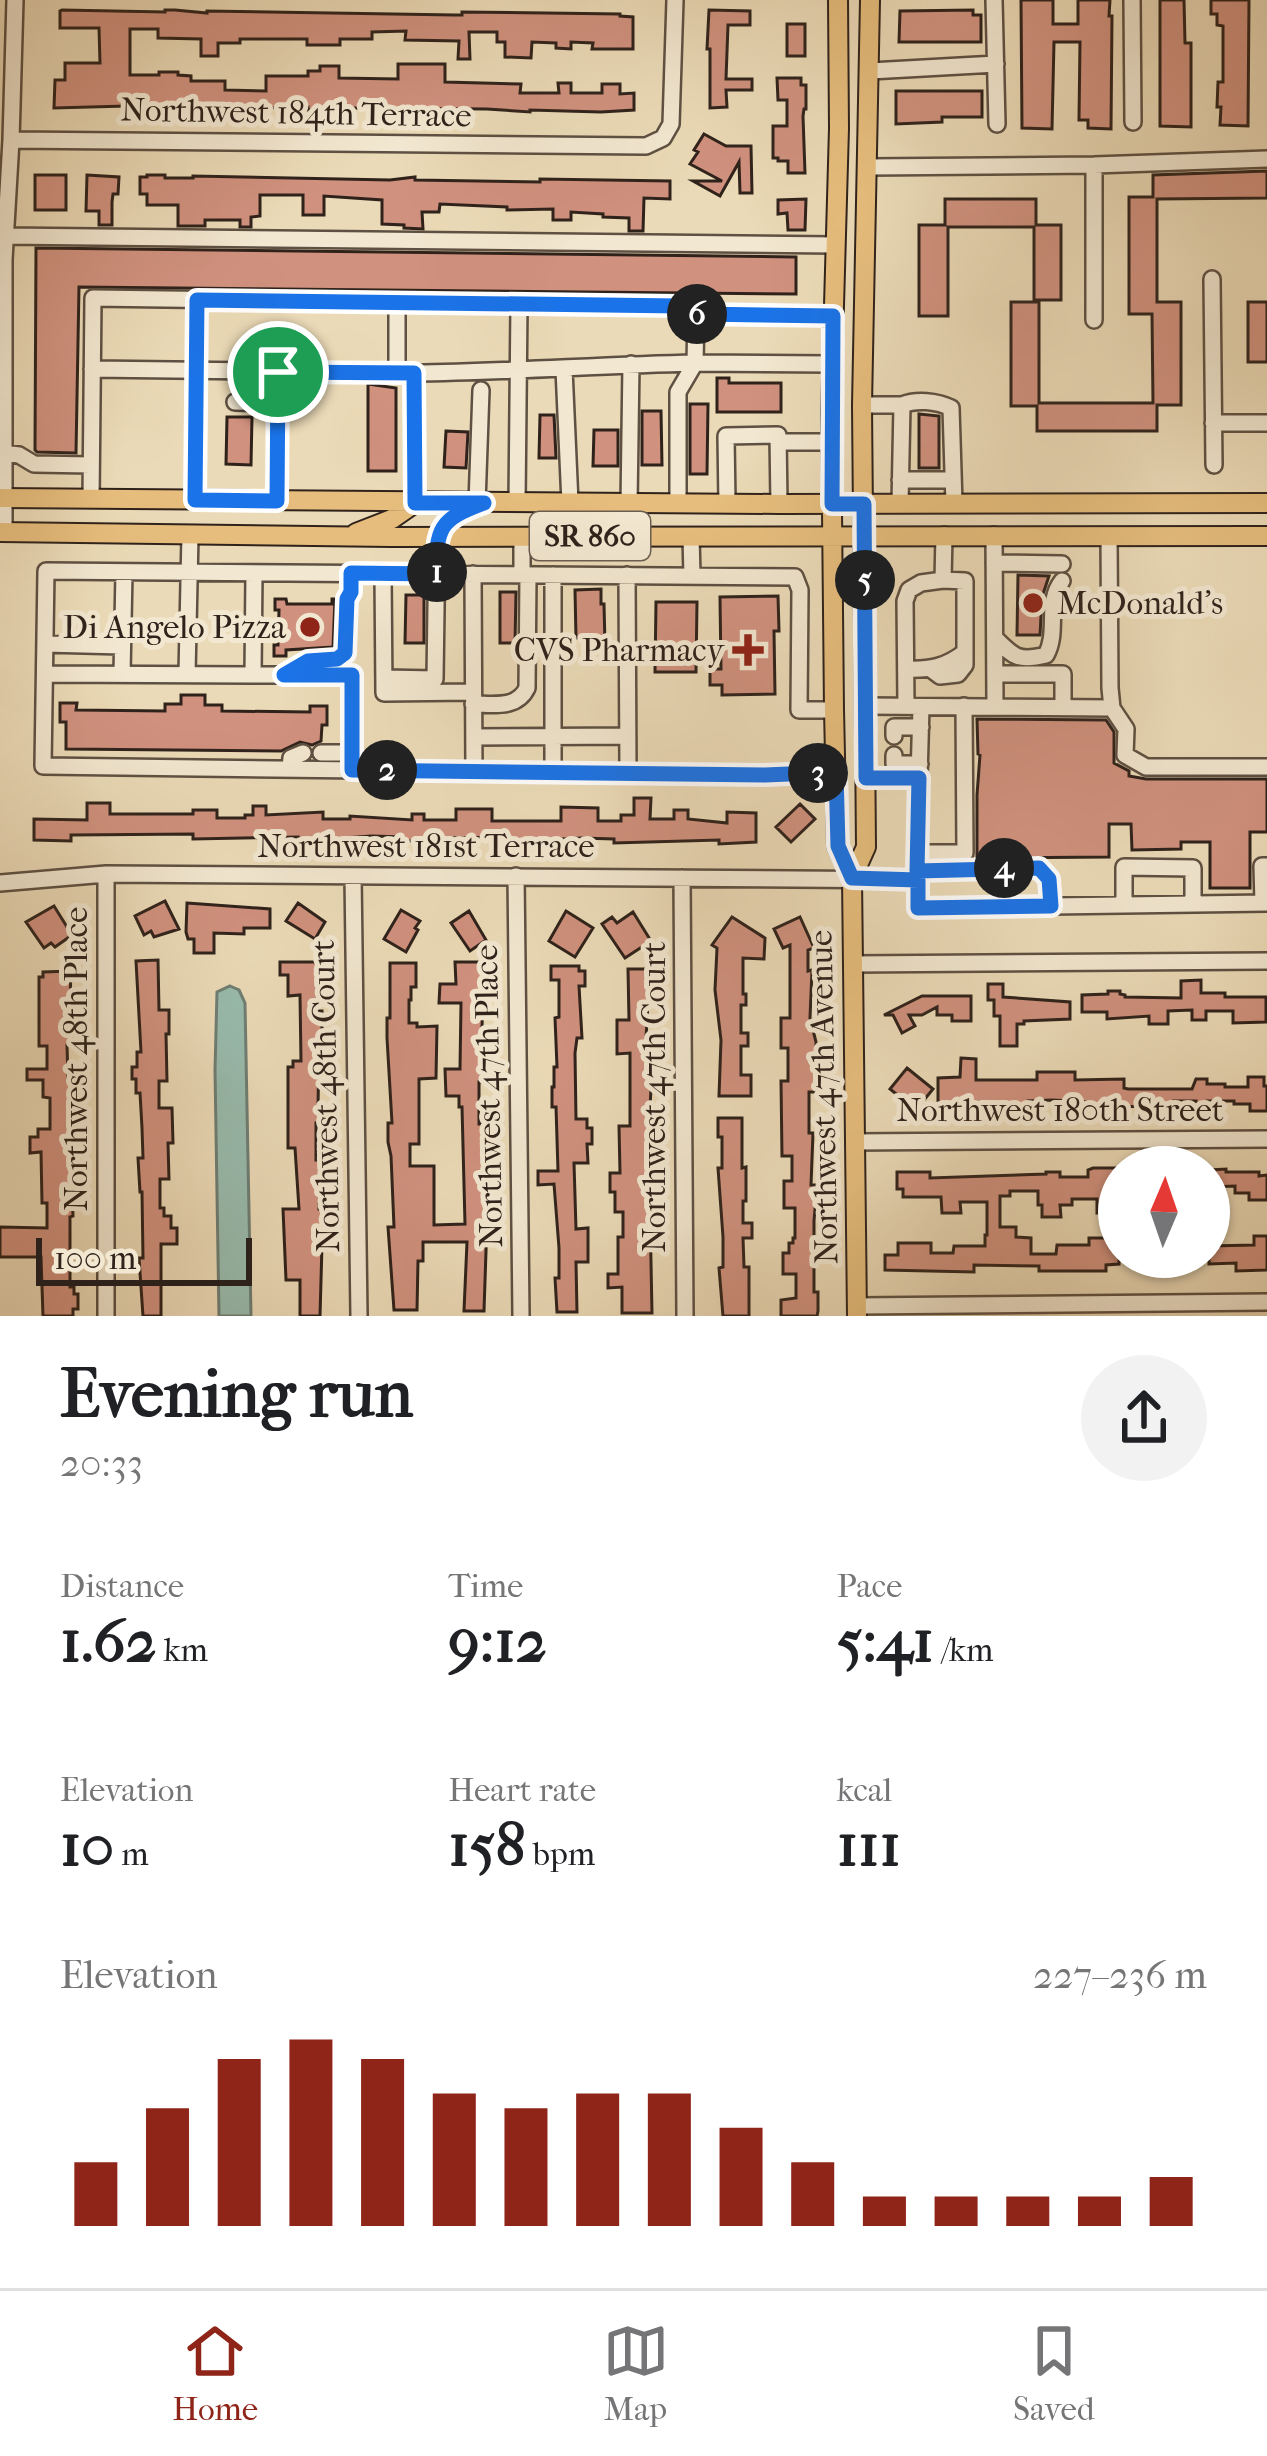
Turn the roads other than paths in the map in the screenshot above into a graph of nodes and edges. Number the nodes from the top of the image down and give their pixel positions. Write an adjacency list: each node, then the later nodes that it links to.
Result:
1 (15, 0): 9 (street)
2 (674, 0): 12 (street, Northwest 184th Terrace)
3 (838, 0): 17 (main road, Northwest 47th Avenue)
4 (994, 0): 7 (street)
5 (1132, 0): 10 (street)
6 (867, 6): 8 (main road, Northwest 47th Avenue)
7 (996, 64): 8 (street); 11 (street)
8 (870, 71): 15 (main road, Northwest 47th Avenue)
9 (7, 79): 12 (street)
10 (1133, 122)
11 (997, 124)
12 (11, 140): 16 (street)
13 (1267, 159): 14 (street)
14 (1094, 165): 15 (street); 25 (street)
15 (868, 167): 39 (main road, Northwest 47th Avenue)
16 (4, 227): 17 (street); 18 (street)
17 (835, 245): 24 (main road, Northwest 47th Avenue)
18 (2, 268): 34 (street)
19 (1212, 279): 41 (street)
20 (197, 300): 21 (street); 30 (street); 31 (street)
21 (398, 302): 22 (street); 35 (street)
22 (519, 304): 23 (street); 33 (street)
23 (696, 314): 24 (street); 26 (street)
24 (833, 316): 28 (main road, Northwest 47th Avenue)
25 (1094, 320)
26 (695, 363): 27 (street); 28 (street); 60 (street)
27 (631, 364): 29 (street); 59 (street)
28 (832, 364): 44 (main road, Northwest 47th Avenue)
29 (564, 369): 33 (street); 57 (street)
30 (92, 370): 31 (street); 46 (street)
31 (196, 371): 32 (street); 52 (street)
32 (278, 372): 35 (street); 38 (street)
33 (518, 372): 35 (street); 56 (street)
34 (2, 373): 45 (street)
35 (405, 373): 54 (street)
36 (481, 390): 55 (street)
37 (235, 401): 38 (street)
38 (278, 403): 53 (street)
39 (862, 405): 40 (street); 63 (main road, Northwest 47th Avenue)
40 (902, 405): 48 (street); 49 (street)
41 (1213, 423): 42 (street); 47 (street)
42 (1267, 423)
43 (779, 442): 44 (street); 61 (street); 66 (street)
44 (831, 442): 62 (main road, Northwest 47th Avenue)
45 (4, 452): 46 (street); 50 (street)
46 (91, 465): 51 (street)
47 (1214, 465)
48 (900, 480): 49 (street); 64 (street)
49 (953, 480): 65 (street)
50 (2, 498): 51 (main road, SR 860); 67 (street)
51 (91, 499): 52 (main road, SR 860)
52 (195, 500): 53 (main road, SR 860)
53 (277, 501): 54 (main road, SR 860)
54 (415, 503): 55 (main road, SR 860); 75 (main road)
55 (480, 503): 56 (main road, SR 860); 76 (main road)
56 (518, 503): 57 (main road, SR 860)
57 (570, 503): 59 (main road, SR 860)
58 (1267, 503): 65 (main road, SR 860)
59 (629, 504): 60 (main road, SR 860)
60 (678, 504): 61 (main road, SR 860)
61 (727, 504): 66 (main road, SR 860)
62 (832, 504): 63 (main road, SR 860); 66 (main road, SR 860); 78 (main road, Northwest 47th Avenue)
63 (864, 504): 64 (main road, SR 860); 77 (main road, Northwest 47th Avenue)
64 (900, 504): 65 (main road, SR 860)
65 (954, 504)
66 (779, 505)
67 (2, 532): 69 (main road, SR 860)
68 (1262, 534): 74 (main road, SR 860)
69 (190, 535): 75 (main road, SR 860); 81 (street)
70 (944, 535): 73 (main road, SR 860); 77 (main road, SR 860); 91 (street)
71 (522, 536): 72 (main road, SR 860); 76 (main road, SR 860); 87 (street)
72 (691, 536): 78 (main road, SR 860); 90 (street)
73 (994, 536): 74 (main road, SR 860); 79 (street)
74 (1109, 536): 111 (street)
75 (346, 537): 76 (main road, SR 860)
76 (438, 537): 85 (street)
77 (864, 537): 78 (main road, SR 860); 106 (main road, Northwest 47th Avenue)
78 (833, 538): 112 (main road, Northwest 47th Avenue)
79 (994, 563): 93 (street); 93 (street)
80 (124, 572): 81 (street); 94 (street); 95 (street)
81 (189, 572): 82 (street); 99 (street)
82 (254, 573): 83 (street); 101 (street)
83 (351, 573): 84 (street); 92 (street)
84 (383, 574): 85 (street); 104 (street)
85 (436, 574): 86 (street); 104 (street)
86 (473, 574): 87 (street); 105 (street)
87 (525, 575): 88 (street); 105 (street)
88 (553, 575): 89 (street); 117 (street)
89 (627, 575): 90 (street); 114 (street)
90 (692, 576): 112 (street)
91 (943, 580): 96 (street); 96 (street)
92 (351, 592): 102 (street); 103 (street)
93 (995, 638): 100 (street)
94 (45, 644): 95 (street); 97 (street)
95 (122, 646): 98 (street)
96 (906, 670): 107 (street)
97 (45, 674): 98 (street); 123 (street)
98 (122, 674): 99 (street)
99 (187, 674): 101 (street)
100 (995, 674): 109 (street); 110 (street)
101 (253, 675): 102 (street)
102 (284, 675): 103 (street)
103 (352, 675): 121 (street)
104 (384, 678): 105 (street)
105 (473, 698): 116 (street)
106 (866, 706): 107 (street); 129 (main road, Northwest 47th Avenue)
107 (914, 706): 108 (street); 113 (street)
108 (964, 706): 109 (street); 131 (street)
109 (995, 706): 110 (street)
110 (1064, 707): 111 (street)
111 (1112, 707): 122 (street)
112 (834, 710): 127 (main road, Northwest 47th Avenue)
113 (921, 727): 115 (street); 125 (street)
114 (628, 736): 117 (street); 128 (street)
115 (894, 736)
116 (474, 737): 117 (street); 124 (street)
117 (554, 737): 126 (street)
118 (303, 753): 123 (street)
119 (321, 753): 121 (street)
120 (894, 755): 125 (street)
121 (352, 761): 123 (street); 124 (street)
122 (1267, 767)
123 (290, 769)
124 (474, 771): 126 (street)
125 (920, 771): 129 (street); 131 (street)
126 (554, 772): 128 (street)
127 (836, 772): 128 (street); 136 (main road, Northwest 47th Avenue)
128 (628, 773)
129 (866, 778): 136 (main road, Northwest 47th Avenue)
130 (1267, 866): 138 (street)
131 (918, 868): 136 (street, Northwest 181st Terrace); 141 (street); 141 (street)
132 (106, 874): 133 (street, Northwest 181st Terrace); 137 (street, Northwest 181st Terrace); 148 (street, Northwest 48th Place)
133 (353, 875): 134 (street, Northwest 181st Terrace); 149 (street, Northwest 48th Court)
134 (516, 876): 135 (street, Northwest 181st Terrace); 150 (street, Northwest 47th Place)
135 (682, 878): 136 (street, Northwest 181st Terrace); 151 (street, Northwest 47th Court)
136 (852, 878): 143 (main road, Northwest 47th Avenue)
137 (0, 883)
138 (1265, 903): 139 (street)
139 (1193, 904): 140 (street); 140 (street)
140 (1124, 905): 141 (street)
141 (1051, 906)
142 (1267, 962): 143 (street)
143 (853, 964): 145 (main road, Northwest 47th Avenue)
144 (1267, 1139): 145 (street, Northwest 180th Street)
145 (854, 1142): 147 (main road, Northwest 47th Avenue)
146 (1267, 1302): 147 (street)
147 (857, 1311)
148 (106, 1316)
149 (359, 1316)
150 (521, 1316)
151 (685, 1316)

